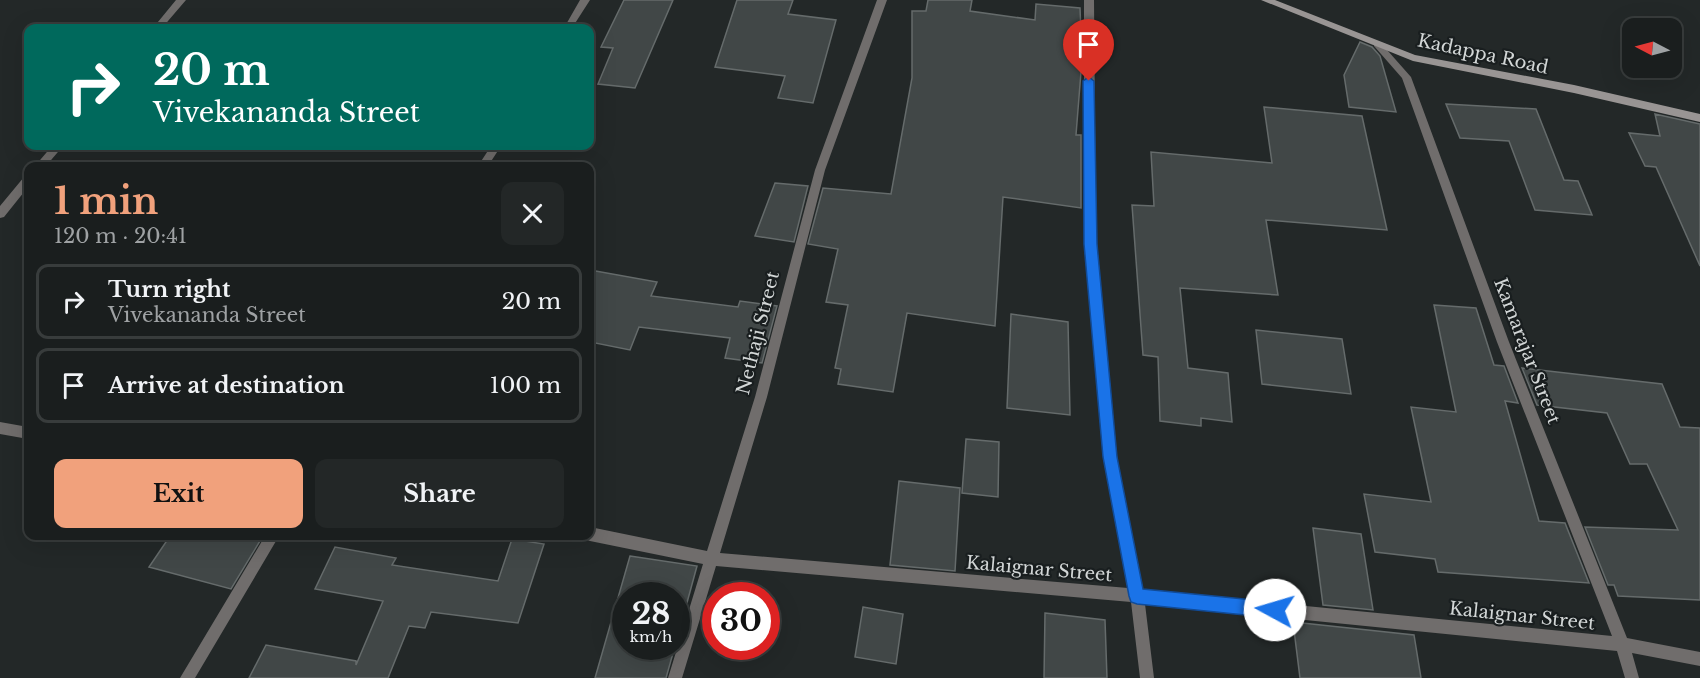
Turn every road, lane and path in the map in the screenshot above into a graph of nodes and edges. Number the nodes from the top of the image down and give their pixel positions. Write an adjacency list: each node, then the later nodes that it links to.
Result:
1 (181, 0): 6 (street)
2 (585, 0): 7 (street)
3 (882, 0): 18 (street, Nethaji Street)
4 (1089, 0): 19 (street)
5 (1266, 0): 8 (main road, Kadappa Road)
6 (160, 24)
7 (570, 24)
8 (1377, 44): 9 (main road, Kadappa Road); 20 (street, Kamarajar Street)
9 (1700, 118)
10 (54, 150): 11 (street)
11 (44, 162)
12 (24, 185): 13 (street)
13 (0, 214)
14 (0, 428): 15 (street)
15 (24, 432)
16 (594, 535): 18 (street, Kalaignar Street)
17 (270, 540): 22 (street)
18 (712, 559): 19 (street, Kalaignar Street); 23 (street, Nethaji Street)
19 (1137, 596): 20 (street, Kalaignar Street); 24 (street)
20 (1622, 644): 21 (street, Kalaignar Street); 25 (street, Kamarajar Street)
21 (1700, 658)
22 (188, 678)
23 (675, 678)
24 (1147, 678)
25 (1632, 678)

